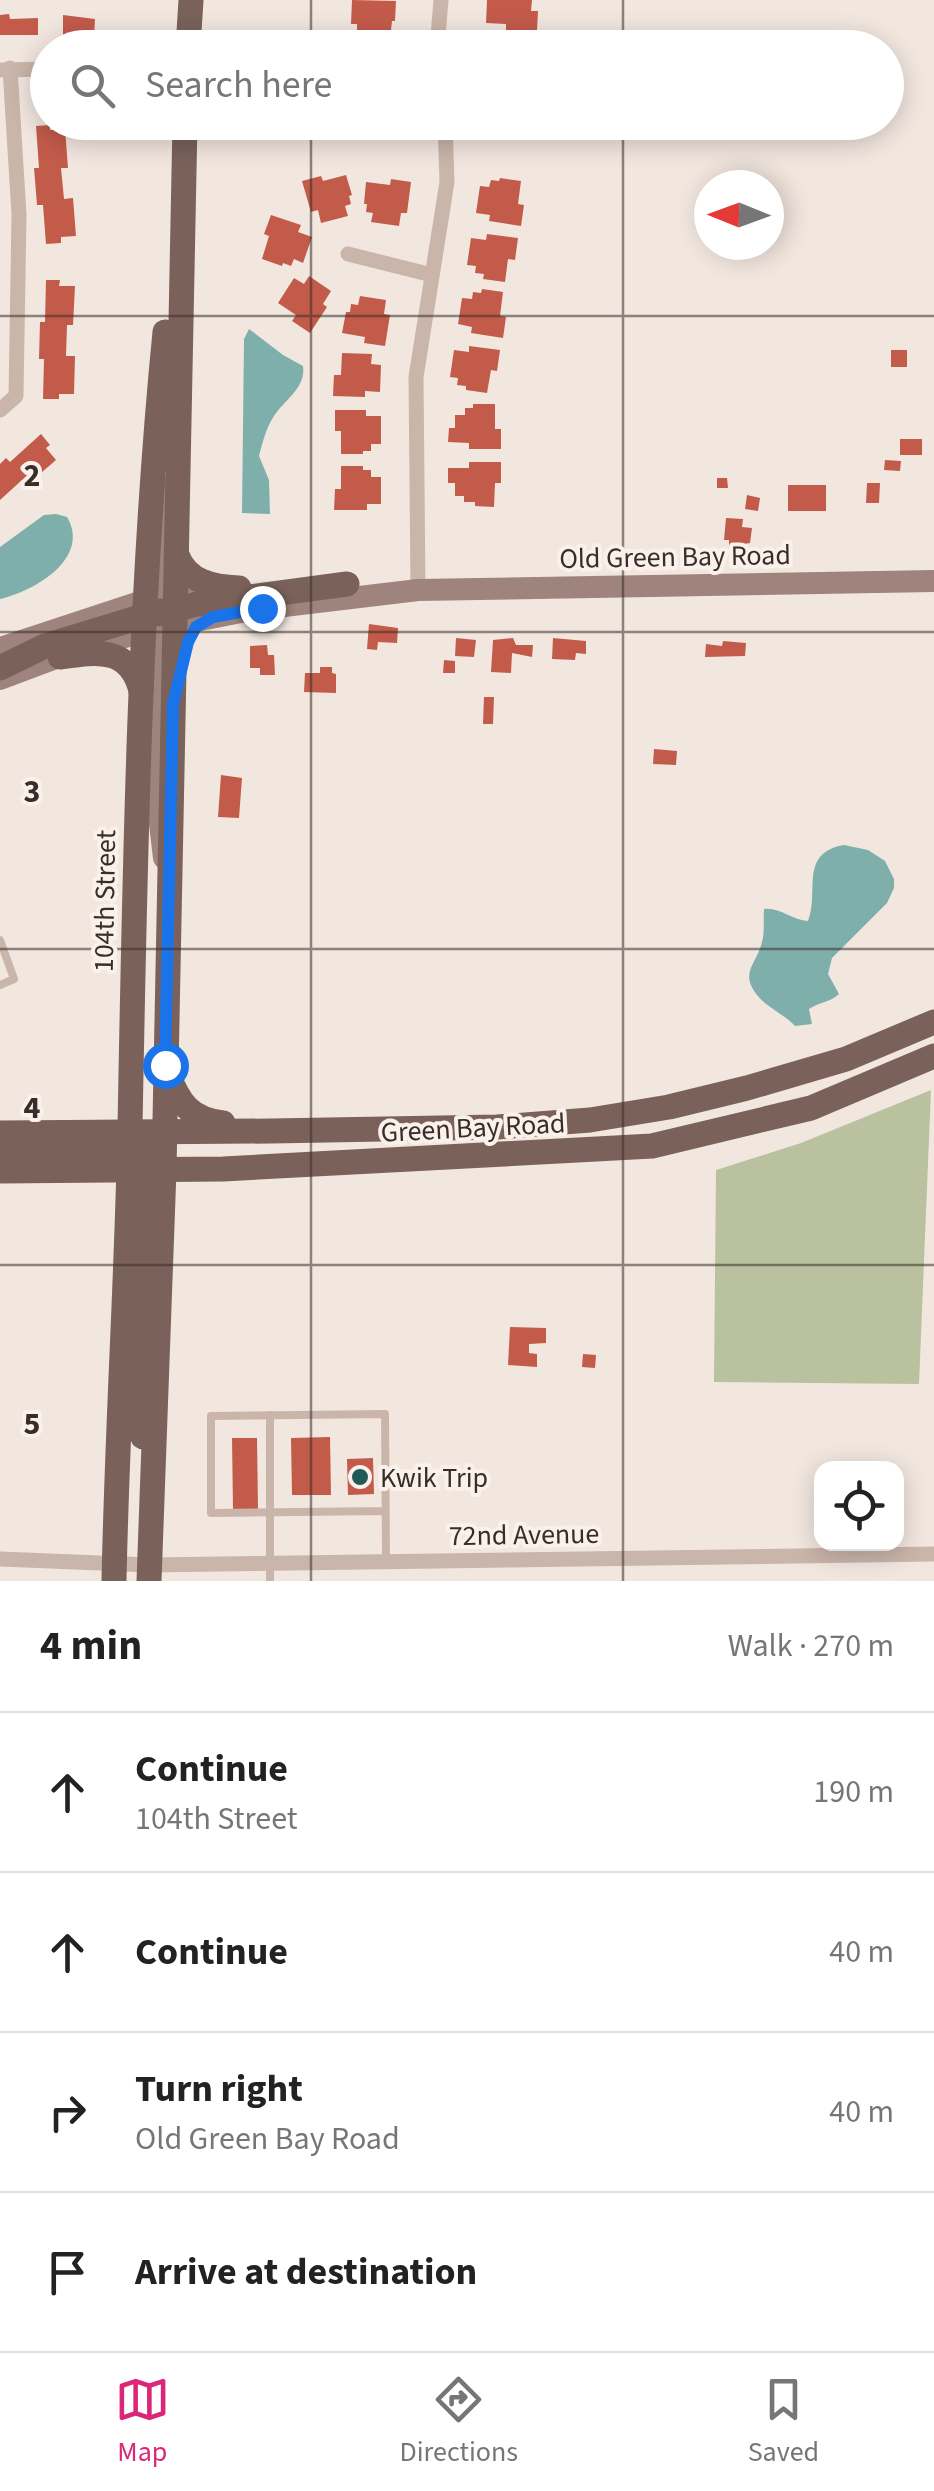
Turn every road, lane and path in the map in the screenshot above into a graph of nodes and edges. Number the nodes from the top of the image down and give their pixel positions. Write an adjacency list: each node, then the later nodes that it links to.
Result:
1 (191, 0): 3 (main road)
2 (441, 0): 4 (street)
3 (189, 30)
4 (438, 30)
5 (5, 69): 6 (street); 10 (street)
6 (30, 70)
7 (184, 140): 11 (main road, 104th Street)
8 (446, 140): 13 (street)
9 (0, 215): 10 (street)
10 (19, 216): 15 (street)
11 (180, 224): 14 (main road, 104th Street); 17 (main road, 104th Street)
12 (348, 254): 13 (street)
13 (432, 275): 21 (street)
14 (159, 384): 16 (main road, 104th Street); 23 (street)
15 (0, 410)
16 (151, 486): 22 (street); 23 (main road, 104th Street)
17 (177, 555): 20 (main road); 23 (main road, 104th Street)
18 (934, 581): 21 (street, Old Green Bay Road)
19 (348, 584): 20 (street, Old Green Bay Road); 21 (street, Old Green Bay Road); 23 (main road)
20 (240, 588): 23 (street, Old Green Bay Road)
21 (418, 590): 24 (street, Old Green Bay Road)
22 (107, 612): 23 (street, Old Green Bay Road); 25 (street, Old Green Bay Road)
23 (161, 613): 24 (street, Old Green Bay Road); 26 (street, Old Green Bay Road); 27 (main road); 29 (main road, 104th Street); 30 (main road, 104th Street); 31 (street)
24 (213, 617): 30 (street)
25 (0, 648)
26 (60, 657): 28 (street, Old Green Bay Road); 29 (main road)
27 (0, 668)
28 (0, 679)
29 (142, 696): 32 (main road, 104th Street)
30 (173, 704): 31 (main road, 104th Street)
31 (168, 876): 37 (main road, 104th Street)
32 (134, 898): 38 (main road, 104th Street); 43 (main road)
33 (0, 940): 34 (lane)
34 (0, 984)
35 (934, 1022): 39 (main road, Green Bay Road)
36 (934, 1056): 45 (main road, Green Bay Road)
37 (165, 1065): 41 (main road); 43 (main road, 104th Street)
38 (131, 1071): 40 (main road); 43 (main road, 104th Street)
39 (516, 1126): 41 (main road, Green Bay Road); 43 (main road)
40 (71, 1132): 42 (main road, Green Bay Road); 43 (main road, Green Bay Road)
41 (271, 1132): 43 (main road, Green Bay Road)
42 (0, 1133)
43 (146, 1150): 44 (main road); 45 (main road, Green Bay Road); 47 (main road, Green Bay Road); 48 (main road, 104th Street); 49 (main road, 104th Street); 51 (main road)
44 (0, 1154)
45 (224, 1170): 49 (main road)
46 (0, 1171): 47 (main road, Green Bay Road)
47 (60, 1171): 48 (main road)
48 (125, 1223): 58 (main road, 104th Street)
49 (162, 1239): 51 (main road, 104th Street)
50 (270, 1415): 52 (lane); 53 (lane); 53 (lane)
51 (152, 1498): 59 (main road, 104th Street)
52 (384, 1511): 53 (lane); 56 (lane)
53 (271, 1512): 57 (lane)
54 (934, 1554): 56 (street, 72nd Avenue)
55 (0, 1559): 58 (street, 72nd Avenue)
56 (386, 1560): 57 (street, 72nd Avenue)
57 (270, 1562): 59 (street, 72nd Avenue); 60 (lane)
58 (114, 1572): 59 (street, 72nd Avenue)
59 (149, 1573)
60 (270, 1581)

